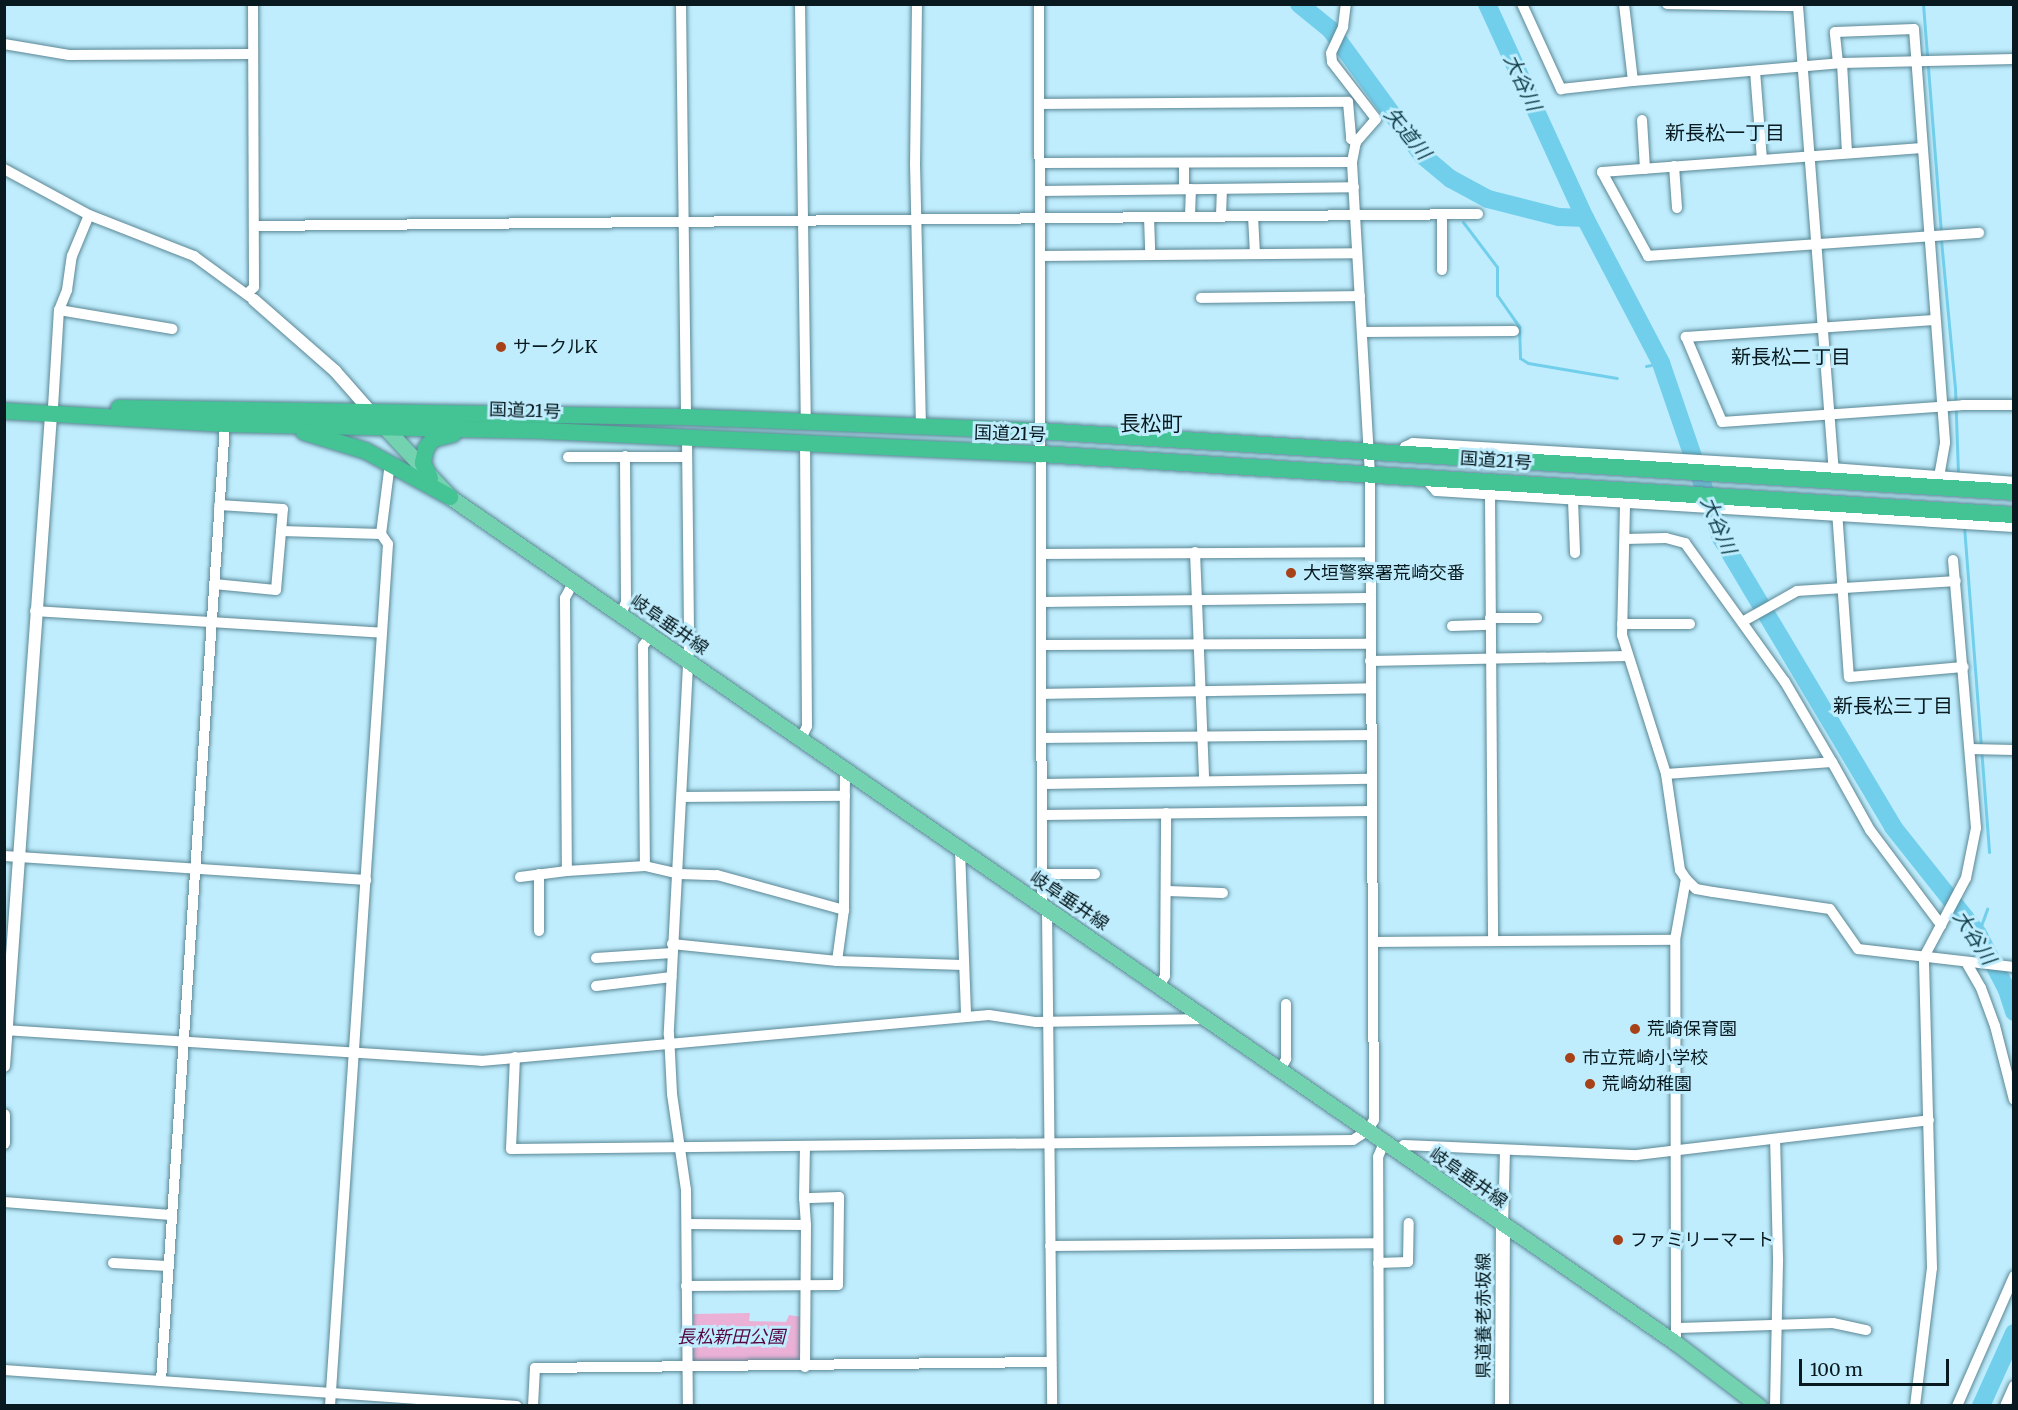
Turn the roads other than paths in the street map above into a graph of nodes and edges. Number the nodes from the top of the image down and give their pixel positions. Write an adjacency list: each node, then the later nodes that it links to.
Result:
1 (253, 4): 11 (street)
2 (681, 4): 47 (street)
3 (800, 4): 46 (street)
4 (917, 4): 45 (street)
5 (1039, 4): 18 (street)
6 (1346, 4): 20 (street)
7 (1522, 4): 17 (street)
8 (1624, 4): 17 (street)
9 (1667, 4): 15 (street)
10 (4, 44): 11 (street)
11 (252, 54): 48 (street)
12 (1918, 59): 13 (street); 14 (street); 14 (street); 21 (street)
13 (2013, 59)
14 (1840, 63): 15 (street); 22 (street)
15 (1803, 68): 16 (street); 23 (street)
16 (1755, 72): 17 (street); 24 (street)
17 (1633, 81)
18 (1040, 104): 20 (street); 26 (street)
19 (1642, 120): 30 (street)
20 (1356, 142): 25 (street)
21 (1922, 148): 22 (street); 50 (street)
22 (1847, 153): 23 (street)
23 (1809, 156): 24 (street); 51 (street)
24 (1762, 160): 28 (street)
25 (1352, 162): 27 (street); 31 (street)
26 (1041, 163): 27 (street); 34 (street)
27 (1184, 163): 32 (street)
28 (1674, 166): 30 (street); 35 (street)
29 (4, 169): 37 (street)
30 (1645, 169): 51 (street)
31 (1354, 188): 33 (street); 38 (street)
32 (1187, 189): 33 (street); 34 (street); 40 (street)
33 (1222, 189): 41 (street)
34 (1041, 191): 44 (street)
35 (1677, 208)
36 (1478, 214): 39 (street)
37 (89, 215): 58 (street); 60 (street)
38 (1355, 215): 39 (street); 42 (street); 52 (street)
39 (1442, 215): 56 (street)
40 (1190, 216): 41 (street); 43 (street)
41 (1221, 216): 42 (street)
42 (1253, 216): 53 (street)
43 (1149, 217): 44 (street); 54 (street)
44 (1041, 219): 45 (street); 55 (street)
45 (918, 221): 46 (street); 76 (street)
46 (801, 222): 47 (street); 73 (street)
47 (684, 223): 48 (street); 72 (street)
48 (254, 226): 58 (street)
49 (1979, 233): 50 (street)
50 (1936, 235): 51 (street); 61 (street)
51 (1817, 241): 62 (street)
52 (1357, 253): 53 (street); 57 (street)
53 (1255, 254): 54 (street)
54 (1149, 255): 55 (street)
55 (1041, 256): 79 (street)
56 (1442, 270)
57 (1360, 296): 59 (street); 65 (street)
58 (250, 297): 70 (street)
59 (1202, 298)
60 (59, 310): 63 (street); 69 (street)
61 (1934, 320): 62 (street); 67 (street)
62 (1821, 328): 71 (street); 71 (street)
63 (172, 329)
64 (1514, 331): 65 (street)
65 (1362, 332): 82 (street)
66 (2013, 405): 67 (street)
67 (1946, 406): 71 (street); 92 (street)
68 (4, 410): 69 (highway, 国道21号)
69 (52, 411): 70 (highway, 国道21号); 74 (highway, 国道21号); 121 (street)
70 (372, 412): 72 (highway, 国道21号); 77 (main road, 岐阜垂井線)
71 (1828, 415): 88 (street)
72 (687, 417): 73 (highway, 国道21号)
73 (806, 421): 76 (highway, 国道21号)
74 (225, 424): 75 (highway, 国道21号); 101 (street)
75 (253, 424): 77 (highway, 国道21号); 86 (highway)
76 (921, 426): 79 (highway, 国道21号)
77 (385, 427): 78 (highway, 国道21号); 91 (main road, 岐阜垂井線)
78 (546, 431): 81 (highway, 国道21号); 91 (highway)
79 (1040, 431): 82 (highway, 国道21号); 83 (street)
80 (805, 445): 81 (highway, 国道21号); 83 (highway, 国道21号); 146 (street)
81 (687, 449): 85 (street); 138 (street)
82 (1369, 453): 87 (highway, 国道21号); 89 (street)
83 (1041, 454): 89 (highway, 国道21号); 112 (street)
84 (568, 456): 85 (street)
85 (625, 456): 122 (street)
86 (390, 463): 96 (highway); 107 (street)
87 (1723, 469): 88 (street); 92 (highway, 国道21号)
88 (1834, 471): 92 (street)
89 (1370, 475): 90 (highway, 国道21号); 110 (street)
90 (1422, 476): 95 (street); 97 (highway, 国道21号)
91 (430, 478): 96 (main road, 岐阜垂井線)
92 (1945, 482): 93 (street); 94 (highway, 国道21号)
93 (2013, 482)
94 (2013, 492)
95 (1490, 495): 98 (street); 124 (street)
96 (450, 497): 115 (main road, 岐阜垂井線)
97 (1679, 499): 99 (highway, 国道21号); 100 (street)
98 (1573, 500): 100 (street); 111 (street)
99 (1728, 501): 102 (street); 104 (highway, 国道21号)
100 (1625, 505): 108 (street)
101 (219, 506): 106 (street); 116 (street)
102 (1837, 514): 104 (street); 117 (street)
103 (2013, 515): 104 (highway, 国道21号)
104 (1955, 518): 105 (street)
105 (2013, 527)
106 (281, 531): 107 (street); 116 (street)
107 (381, 534): 130 (street)
108 (1625, 539): 125 (street); 127 (street)
109 (1195, 552): 110 (street); 112 (street); 119 (street)
110 (1369, 552): 118 (street)
111 (1575, 553)
112 (1041, 554): 120 (street)
113 (1953, 561): 114 (street)
114 (1956, 582): 117 (street); 139 (street)
115 (573, 583): 122 (main road, 岐阜垂井線); 165 (street)
116 (214, 584): 126 (street)
117 (1844, 589): 125 (street); 139 (street)
118 (1369, 598): 119 (street); 132 (street)
119 (1197, 599): 120 (street); 134 (street)
120 (1041, 602): 133 (street)
121 (36, 611): 126 (street); 162 (street)
122 (621, 614): 131 (main road, 岐阜垂井線)
123 (1537, 618): 124 (street)
124 (1490, 621): 129 (street); 136 (street)
125 (1744, 621): 149 (street)
126 (211, 623): 130 (street); 164 (street)
127 (1622, 624): 128 (street); 135 (street)
128 (1690, 624)
129 (1452, 626)
130 (381, 633): 172 (street)
131 (650, 636): 138 (main road, 岐阜垂井線); 163 (street)
132 (1370, 644): 134 (street); 137 (street)
133 (1041, 645): 134 (street); 142 (street)
134 (1199, 646): 141 (street)
135 (1628, 656): 136 (street); 151 (street)
136 (1490, 660): 137 (street); 180 (street)
137 (1370, 661): 140 (street)
138 (688, 662): 146 (main road, 岐阜垂井線); 156 (street)
139 (1964, 667): 147 (street)
140 (1370, 688): 141 (street); 143 (street)
141 (1201, 690): 142 (street); 144 (street)
142 (1042, 694): 145 (street)
143 (1371, 735): 144 (street); 152 (street)
144 (1202, 736): 145 (street); 153 (street)
145 (1042, 738): 154 (street)
146 (801, 740): 150 (main road, 岐阜垂井線)
147 (1970, 749): 148 (street); 177 (street)
148 (2013, 750)
149 (1832, 762): 151 (street); 177 (street)
150 (845, 770): 155 (street); 160 (main road, 岐阜垂井線)
151 (1666, 774): 171 (street)
152 (1371, 779): 153 (street); 157 (street)
153 (1204, 780): 154 (street)
154 (1043, 784): 159 (street)
155 (845, 796): 156 (street); 176 (street)
156 (683, 797): 168 (street)
157 (1371, 811): 158 (street); 181 (street)
158 (1166, 813): 159 (street); 173 (street)
159 (1043, 815): 169 (street)
160 (960, 850): 175 (main road, 岐阜垂井線); 187 (street)
161 (4, 856): 162 (street)
162 (18, 857): 164 (street); 196 (street)
163 (645, 866): 165 (street); 168 (street)
164 (194, 868): 172 (street); 197 (street)
165 (567, 871): 167 (street)
166 (1095, 873): 169 (street)
167 (539, 874): 170 (street); 178 (street)
168 (680, 874): 176 (street); 182 (street)
169 (1045, 874): 175 (street)
170 (519, 877)
171 (1686, 879): 179 (street); 183 (street)
172 (366, 880): 199 (street)
173 (1166, 891): 174 (street); 191 (street)
174 (1223, 892)
175 (1045, 908): 191 (main road, 岐阜垂井線); 195 (street)
176 (844, 910): 185 (street)
177 (1943, 921): 183 (street)
178 (539, 931)
179 (1675, 940): 180 (street); 214 (street)
180 (1493, 941): 181 (street)
181 (1373, 942): 206 (street)
182 (672, 948): 184 (street); 185 (street); 189 (street)
183 (1924, 957): 186 (street); 205 (street)
184 (596, 958)
185 (837, 961): 187 (street)
186 (1968, 962): 188 (street); 203 (street)
187 (963, 965): 193 (street)
188 (2013, 967)
189 (671, 977): 190 (street); 198 (street)
190 (596, 986)
191 (1159, 986): 194 (main road, 岐阜垂井線)
192 (1286, 1004): 202 (street)
193 (966, 1017): 195 (street); 198 (street)
194 (1207, 1019): 195 (street); 202 (main road, 岐阜垂井線)
195 (1050, 1022): 209 (street)
196 (6, 1030): 197 (street); 201 (street)
197 (182, 1041): 199 (street); 217 (street)
198 (670, 1042): 200 (street); 210 (street)
199 (353, 1053): 200 (street); 239 (street)
200 (515, 1057): 210 (street)
201 (4, 1066)
202 (1280, 1070): 206 (main road, 岐阜垂井線)
203 (2013, 1100)
204 (4, 1115): 208 (street)
205 (1929, 1120): 207 (street); 249 (street)
206 (1367, 1131): 209 (street); 212 (main road, 岐阜垂井線)
207 (1774, 1139): 214 (street); 230 (street)
208 (4, 1143)
209 (1050, 1143): 211 (street); 223 (street)
210 (679, 1146): 211 (street); 219 (street)
211 (805, 1146): 215 (street)
212 (1390, 1147): 213 (street); 221 (main road, 岐阜垂井線); 222 (street)
213 (1505, 1150): 214 (street); 221 (street)
214 (1677, 1151): 232 (street)
215 (804, 1198): 220 (street); 228 (street)
216 (4, 1202): 217 (street)
217 (170, 1215): 226 (street)
218 (1409, 1223): 225 (street)
219 (687, 1224): 220 (street); 229 (street)
220 (806, 1225): 228 (street)
221 (1503, 1227): 232 (main road, 岐阜垂井線); 246 (main road, 県道養老赤坂線)
222 (1377, 1242): 223 (street); 225 (street)
223 (1050, 1246): 233 (street)
224 (113, 1263): 226 (street)
225 (1377, 1263): 245 (street)
226 (167, 1266): 237 (street)
227 (2013, 1276): 250 (street)
228 (806, 1285): 229 (street); 234 (street)
229 (686, 1286): 235 (street)
230 (1776, 1327): 231 (street); 232 (street); 248 (street)
231 (1866, 1330)
232 (1677, 1336): 247 (main road, 岐阜垂井線)
233 (1051, 1362): 234 (street); 244 (street)
234 (805, 1367): 235 (street)
235 (687, 1368): 242 (street); 243 (street)
236 (4, 1370): 237 (street)
237 (160, 1381): 239 (street)
238 (2013, 1386): 251 (street)
239 (331, 1393): 240 (street); 241 (street)
240 (330, 1406)
241 (517, 1406)
242 (533, 1406)
243 (688, 1406)
244 (1052, 1406)
245 (1378, 1406)
246 (1502, 1406)
247 (1759, 1406)
248 (1774, 1406)
249 (1915, 1406)
250 (1957, 1406)
251 (2005, 1406)

